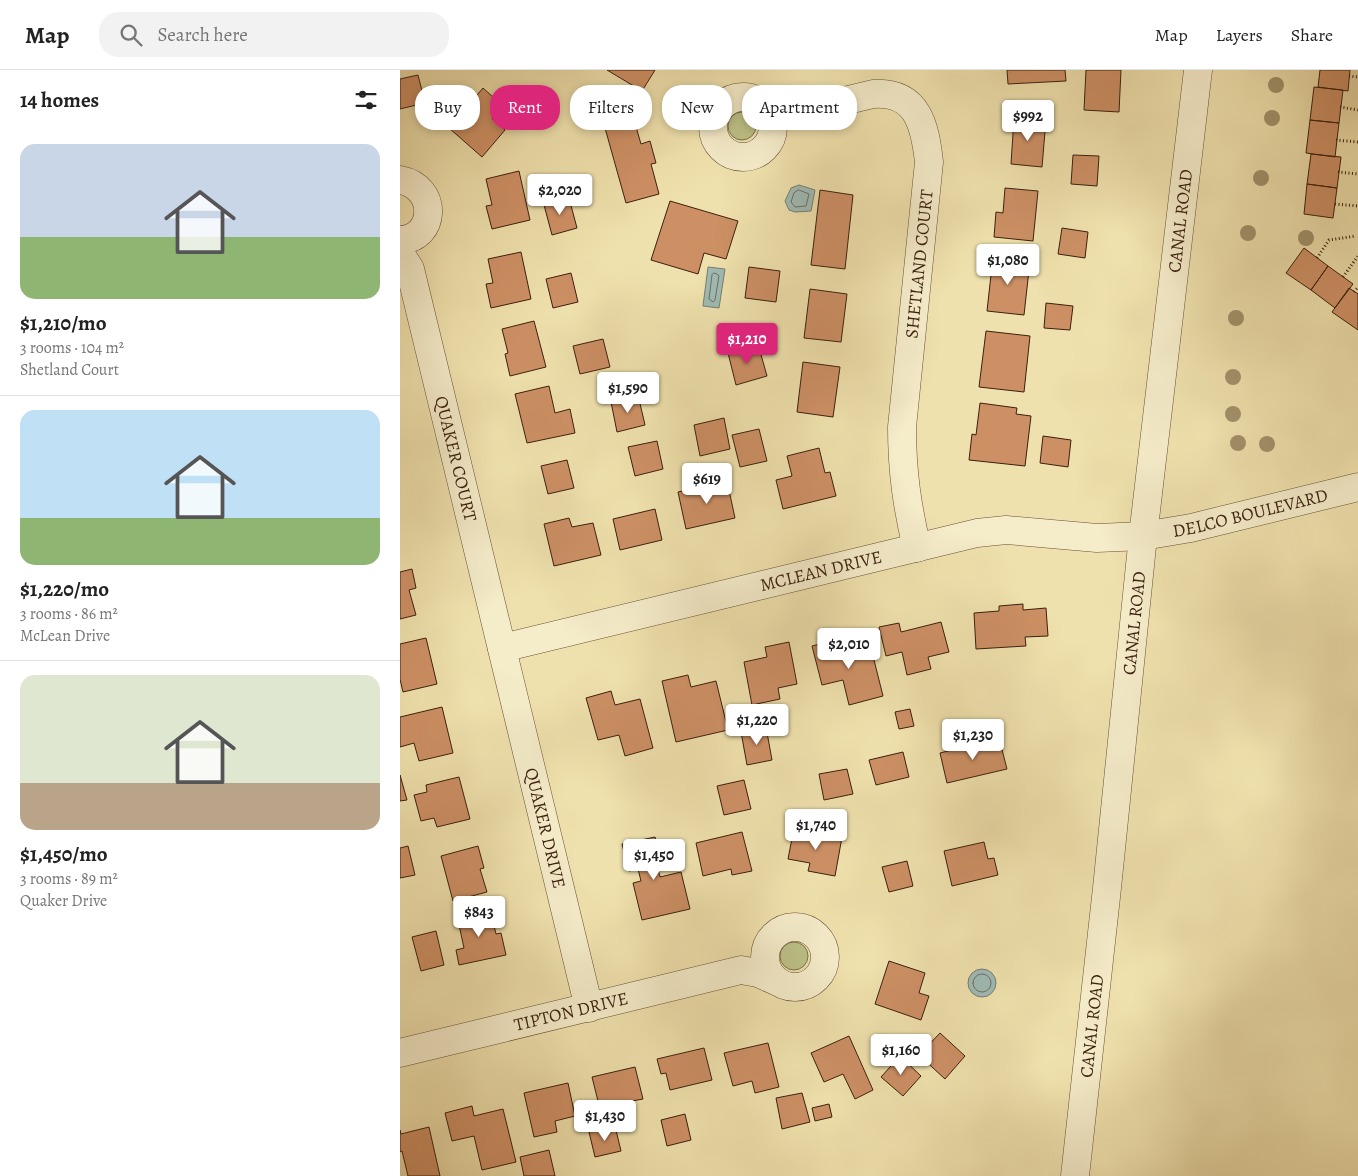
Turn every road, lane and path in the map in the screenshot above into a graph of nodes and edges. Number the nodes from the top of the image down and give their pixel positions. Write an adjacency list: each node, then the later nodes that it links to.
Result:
1 (1198, 70): 27 (street, CANAL ROAD)
2 (1349, 76): 3 (path)
3 (1358, 77)
4 (742, 96): 10 (street, SHETLAND COURT)
5 (857, 98): 28 (street, SHETLAND COURT)
6 (1340, 107): 7 (path)
7 (1358, 110)
8 (773, 130): 10 (street)
9 (777, 130): 10 (street, SHETLAND COURT)
10 (771, 138)
11 (1336, 140): 12 (path)
12 (1358, 142)
13 (1338, 172): 14 (path)
14 (1358, 174)
15 (400, 180): 18 (street, QUAKER COURT)
16 (1335, 204): 17 (path)
17 (1358, 206)
18 (410, 236): 22 (street, QUAKER COURT)
19 (1356, 236): 21 (path)
20 (1358, 256): 23 (path)
21 (1317, 258)
22 (405, 261): 29 (street, QUAKER COURT)
23 (1343, 276)
24 (1358, 287): 25 (path)
25 (1354, 292)
26 (1358, 487): 27 (street, DELCO BOULEVARD)
27 (1143, 536): 28 (street, MCLEAN DRIVE); 35 (street, CANAL ROAD)
28 (917, 548): 29 (street, MCLEAN DRIVE)
29 (502, 648): 33 (street, QUAKER DRIVE)
30 (768, 943): 31 (street); 32 (street); 32 (street)
31 (742, 970): 32 (street); 33 (street, TIPTON DRIVE)
32 (776, 981)
33 (589, 1008): 34 (street, TIPTON DRIVE)
34 (400, 1053)
35 (1075, 1176)

